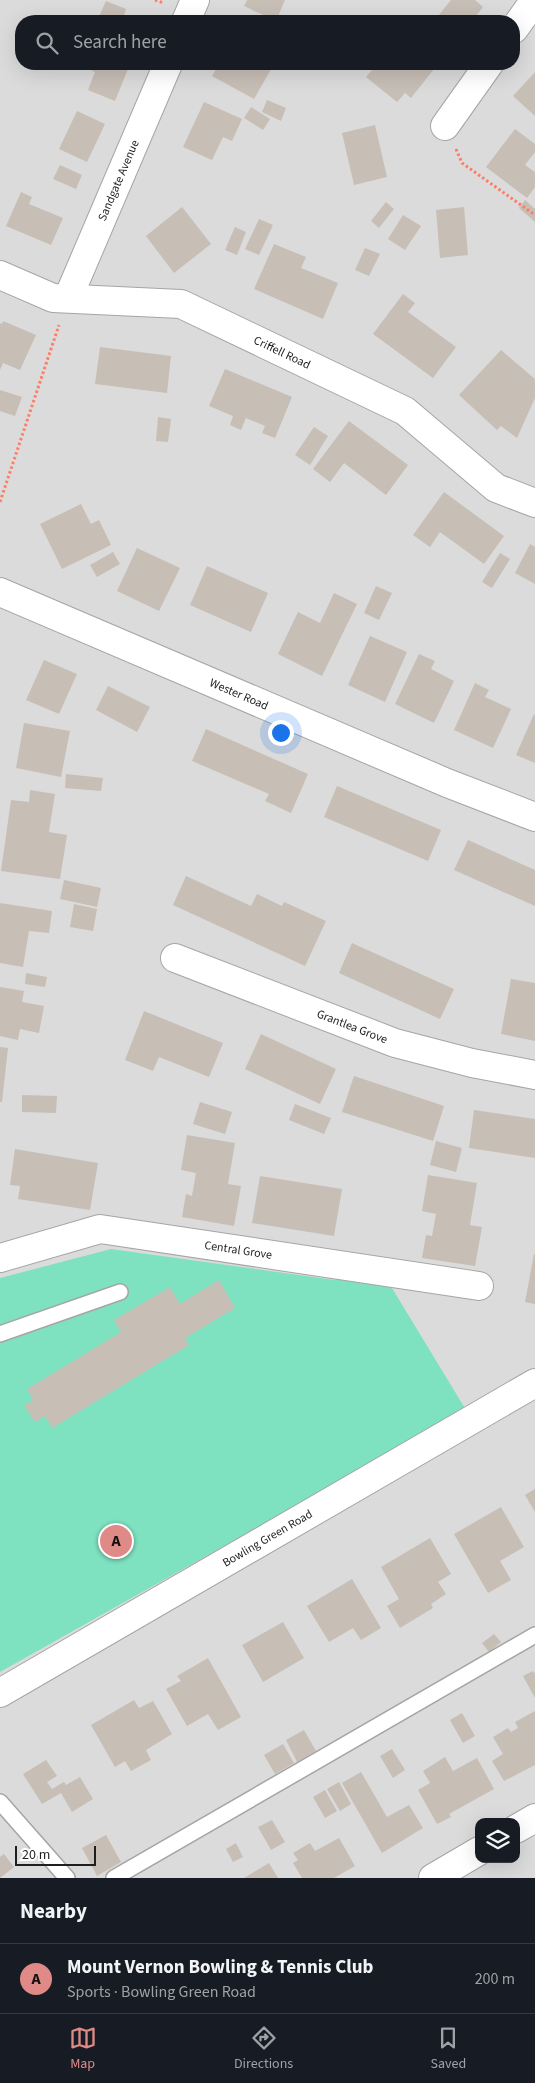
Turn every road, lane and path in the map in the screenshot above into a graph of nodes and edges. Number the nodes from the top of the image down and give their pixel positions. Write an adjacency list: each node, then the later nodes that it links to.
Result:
1 (195, 0): 3 (street)
2 (535, 0): 4 (street)
3 (189, 15)
4 (520, 21)
5 (165, 70): 10 (street, Sandgate Avenue)
6 (485, 70): 7 (street)
7 (445, 126): 8 (path)
8 (535, 215)
9 (0, 275): 10 (street, Criffell Road)
10 (68, 298): 11 (path); 12 (street, Criffell Road)
11 (0, 502)
12 (535, 503)
13 (0, 592): 14 (street, Wester Road)
14 (535, 818)
15 (175, 958): 16 (street, Grantlea Grove)
16 (535, 1075)
17 (0, 1258): 18 (street, Central Grove)
18 (478, 1286)
19 (120, 1292): 20 (lane)
20 (0, 1334)
21 (535, 1383): 23 (street, Bowling Green Road)
22 (535, 1636): 29 (lane)
23 (0, 1693)
24 (0, 1802): 28 (lane)
25 (535, 1818): 26 (street)
26 (520, 1827)
27 (475, 1853): 30 (street)
28 (67, 1878)
29 (114, 1878)
30 (433, 1878)

